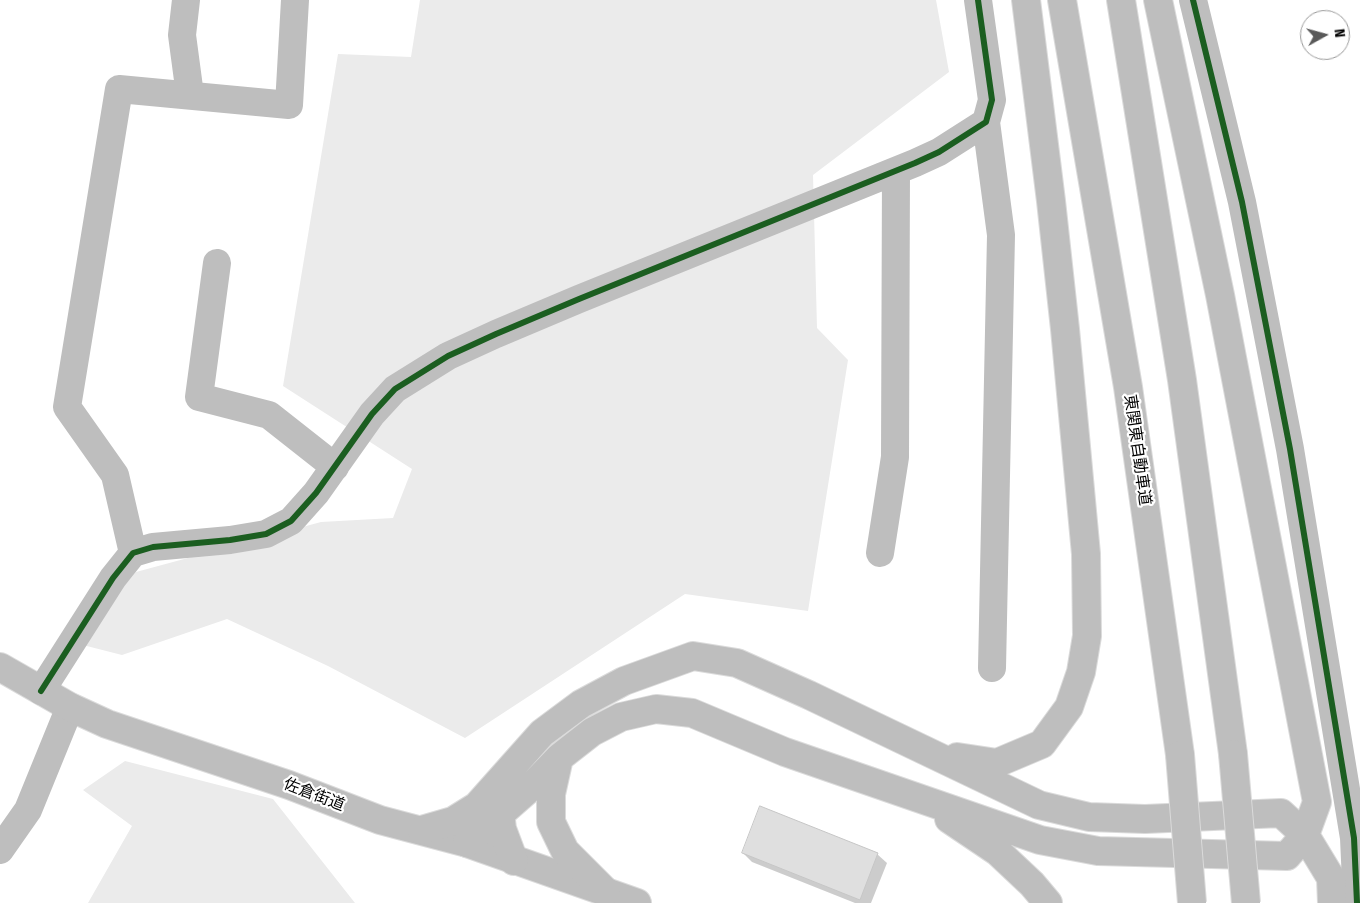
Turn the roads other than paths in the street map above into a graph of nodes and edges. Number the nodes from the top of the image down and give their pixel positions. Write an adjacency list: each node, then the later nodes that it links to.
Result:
1 (186, 0): 9 (main road)
2 (294, 0): 9 (main road)
3 (978, 0): 10 (main road)
4 (1026, 0): 20 (main road)
5 (1062, 0): 33 (main road, 東関東自動車道, bridge)
6 (1121, 0): 34 (main road, bridge)
7 (1158, 0): 26 (main road)
8 (1194, 0): 35 (main road)
9 (190, 95): 14 (main road)
10 (986, 122): 11 (main road); 17 (main road)
11 (896, 171): 13 (main road); 15 (main road)
12 (217, 263): 13 (main road)
13 (335, 467): 14 (main road)
14 (133, 553): 18 (main road)
15 (880, 553)
16 (0, 667): 18 (main road, 佐倉街道)
17 (992, 668)
18 (41, 691): 19 (main road, 佐倉街道)
19 (70, 707): 25 (main road, 佐倉街道); 28 (main road)
20 (925, 752): 22 (main road); 26 (main road)
21 (560, 757): 23 (main road); 24 (main road); 30 (main road)
22 (505, 775): 24 (main road); 25 (main road)
23 (918, 798): 26 (main road); 32 (main road)
24 (500, 814): 27 (main road); 29 (main road)
25 (422, 830): 27 (main road, 佐倉街道)
26 (1304, 834): 35 (main road)
27 (467, 843): 29 (main road, 佐倉街道)
28 (0, 850)
29 (514, 861): 30 (main road, 佐倉街道)
30 (606, 892): 31 (main road, 佐倉街道)
31 (637, 903)
32 (1048, 903)
33 (1192, 903)
34 (1246, 903)
35 (1351, 903)

